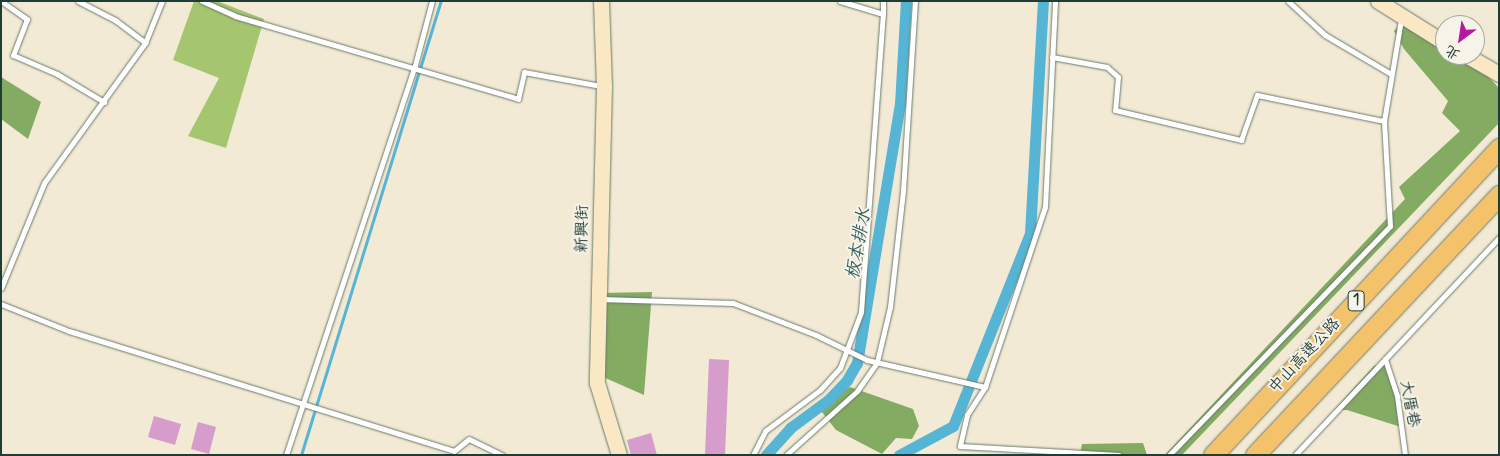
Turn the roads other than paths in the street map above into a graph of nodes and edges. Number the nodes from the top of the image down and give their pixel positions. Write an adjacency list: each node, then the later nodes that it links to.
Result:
1 (1, 1): 24 (lane)
2 (78, 1): 17 (lane)
3 (162, 1): 17 (lane)
4 (202, 1): 20 (lane)
5 (432, 1): 20 (lane)
6 (601, 1): 23 (street, 新興街)
7 (840, 1): 14 (lane)
8 (883, 1): 14 (lane)
9 (915, 1): 34 (lane)
10 (1055, 1): 18 (lane)
11 (1288, 1): 21 (lane)
12 (1378, 1): 15 (street)
13 (1391, 1): 15 (lane)
14 (884, 14): 32 (lane)
15 (1401, 17): 16 (street); 21 (lane)
16 (1435, 37)
17 (146, 43): 24 (lane)
18 (1052, 57): 25 (lane); 35 (lane)
19 (1483, 65): 22 (street)
20 (414, 69): 23 (lane); 36 (lane)
21 (1391, 74): 25 (lane)
22 (1499, 74)
23 (604, 86): 30 (street, 新興街)
24 (104, 102): 29 (lane)
25 (1384, 121): 44 (lane)
26 (1499, 148): 45 (highway, 中山高速公路 / 1)
27 (1499, 195): 46 (highway, 中山高速公路 / 1)
28 (1499, 238): 33 (lane)
29 (1, 288)
30 (599, 299): 32 (lane); 40 (street, 新興街)
31 (1, 304): 36 (lane)
32 (848, 351): 34 (lane); 41 (lane)
33 (1385, 359): 47 (lane); 48 (lane, 大厝巷)
34 (877, 362): 35 (lane); 42 (lane)
35 (985, 387): 43 (lane)
36 (301, 404): 37 (lane); 38 (lane)
37 (456, 453): 39 (lane)
38 (286, 455)
39 (502, 455)
40 (619, 455)
41 (753, 455)
42 (786, 455)
43 (1120, 455)
44 (1169, 455)
45 (1213, 455)
46 (1255, 455)
47 (1295, 455)
48 (1405, 455)

